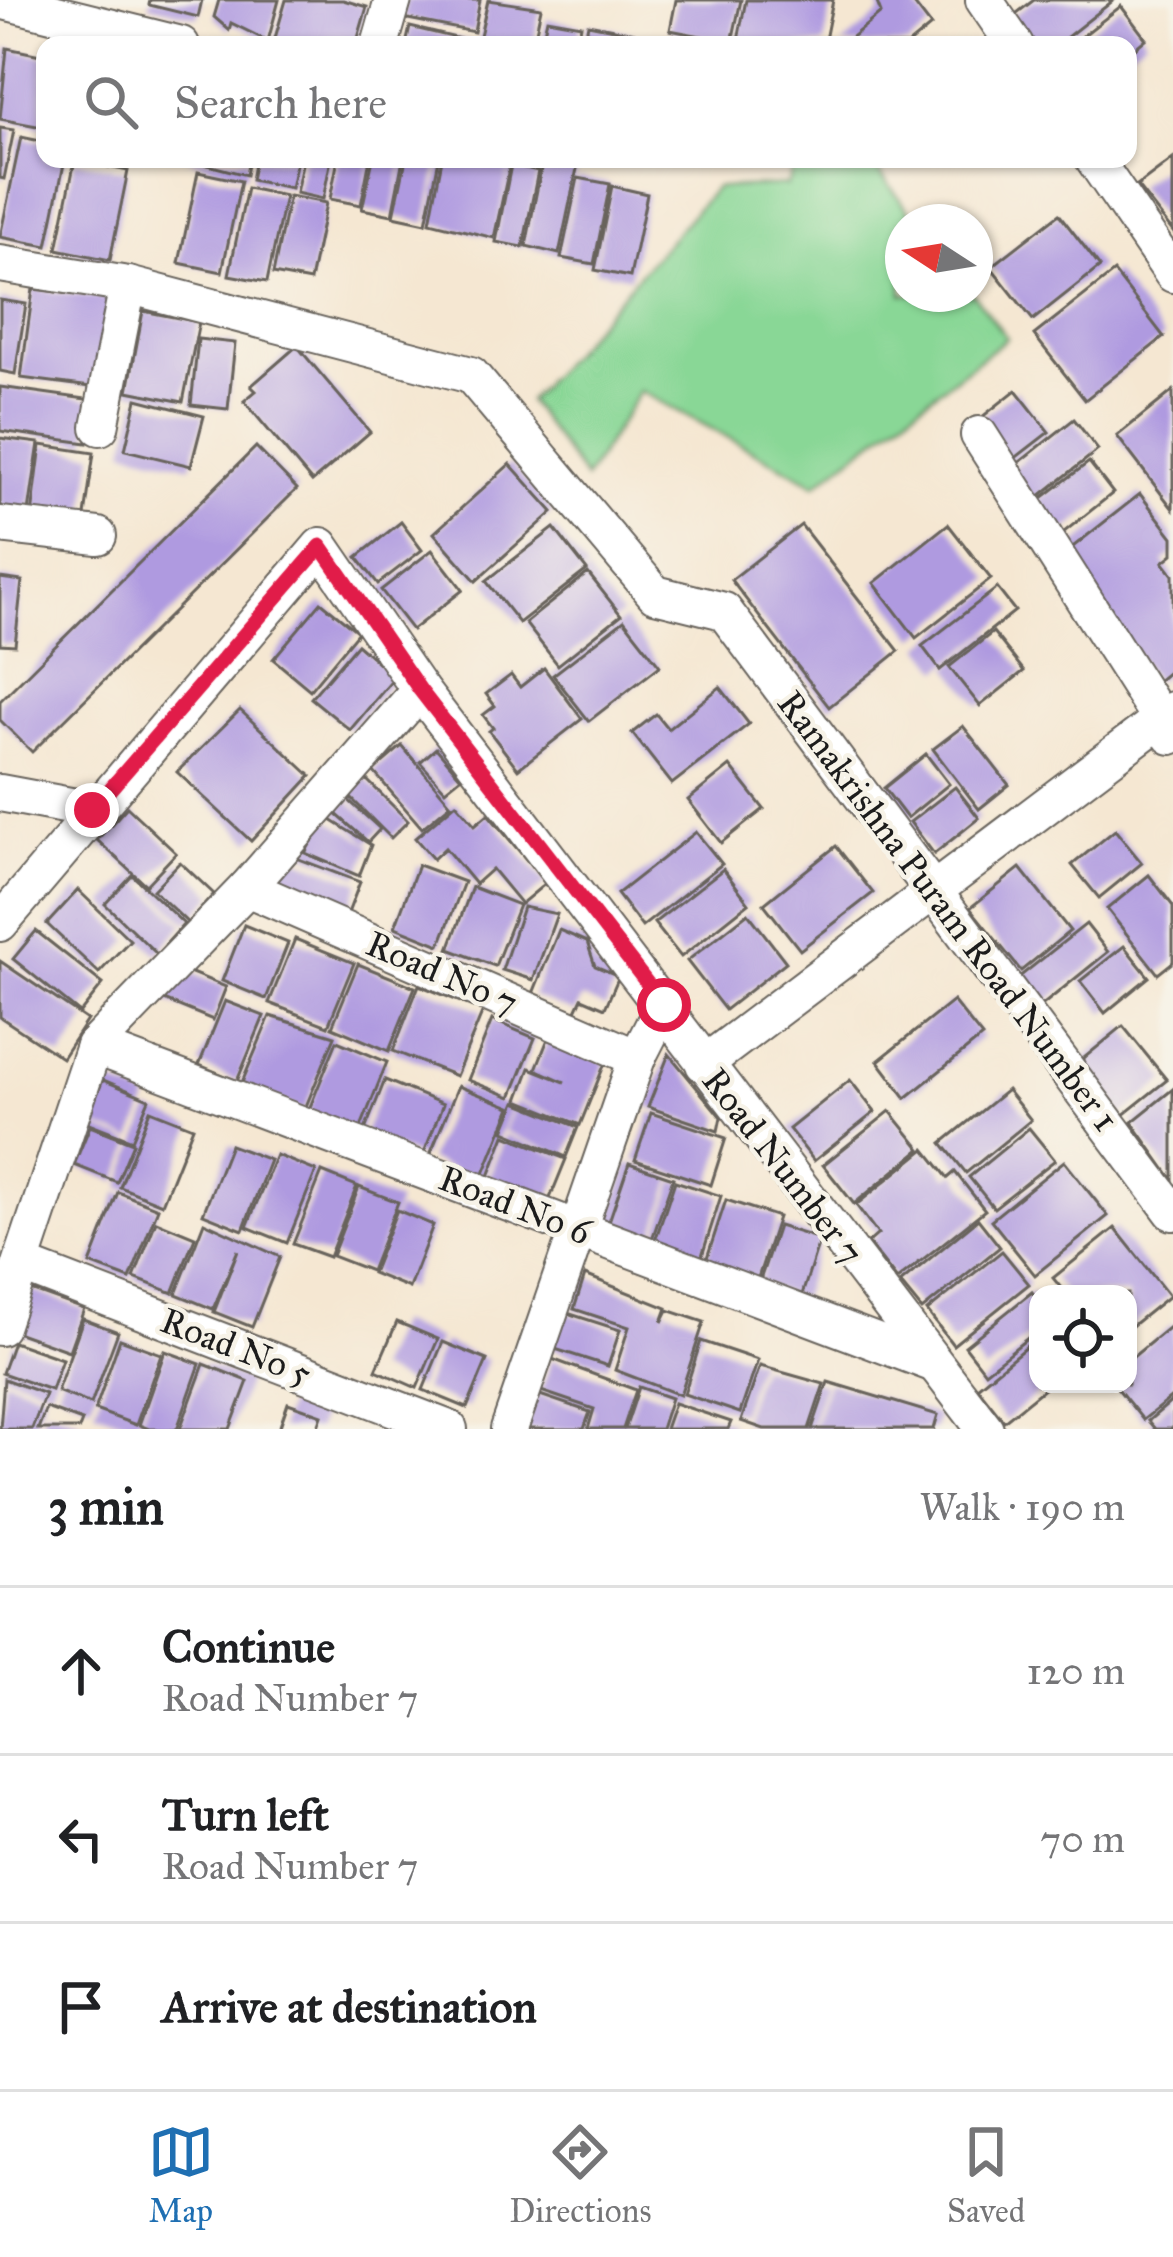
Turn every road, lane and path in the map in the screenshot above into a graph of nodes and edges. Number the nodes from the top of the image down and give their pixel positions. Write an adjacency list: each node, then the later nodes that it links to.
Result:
1 (0, 0): 4 (street)
2 (393, 0): 5 (street)
3 (984, 0): 6 (street)
4 (145, 36)
5 (383, 36)
6 (1009, 36)
7 (1100, 168): 9 (street)
8 (0, 264): 10 (street)
9 (1173, 274)
10 (128, 285): 11 (street); 20 (street, Ramakrishna Puram Road Number 1)
11 (100, 427)
12 (979, 435): 16 (street)
13 (0, 525): 14 (street)
14 (98, 536)
15 (420, 690): 18 (street, Road Number 7); 19 (street); 22 (street, Road Number 7)
16 (1168, 724): 20 (street)
17 (0, 793): 18 (street)
18 (92, 810): 21 (street, Road Number 7)
19 (247, 888): 23 (street); 24 (street, Road No 7)
20 (933, 891): 25 (street); 26 (street, Ramakrishna Puram Road Number 1)
21 (0, 923)
22 (664, 1005): 24 (street); 25 (street, Road Number 7)
23 (94, 1046): 27 (street, Road No 6); 28 (street)
24 (638, 1058): 27 (street)
25 (704, 1064): 30 (street, Road Number 7)
26 (1173, 1212)
27 (578, 1229): 30 (street, Road No 6); 33 (street)
28 (22, 1265): 29 (street); 32 (street, Road No 5)
29 (0, 1327)
30 (935, 1364): 31 (street, Road Number 7)
31 (977, 1424)
32 (449, 1429)
33 (509, 1429)

